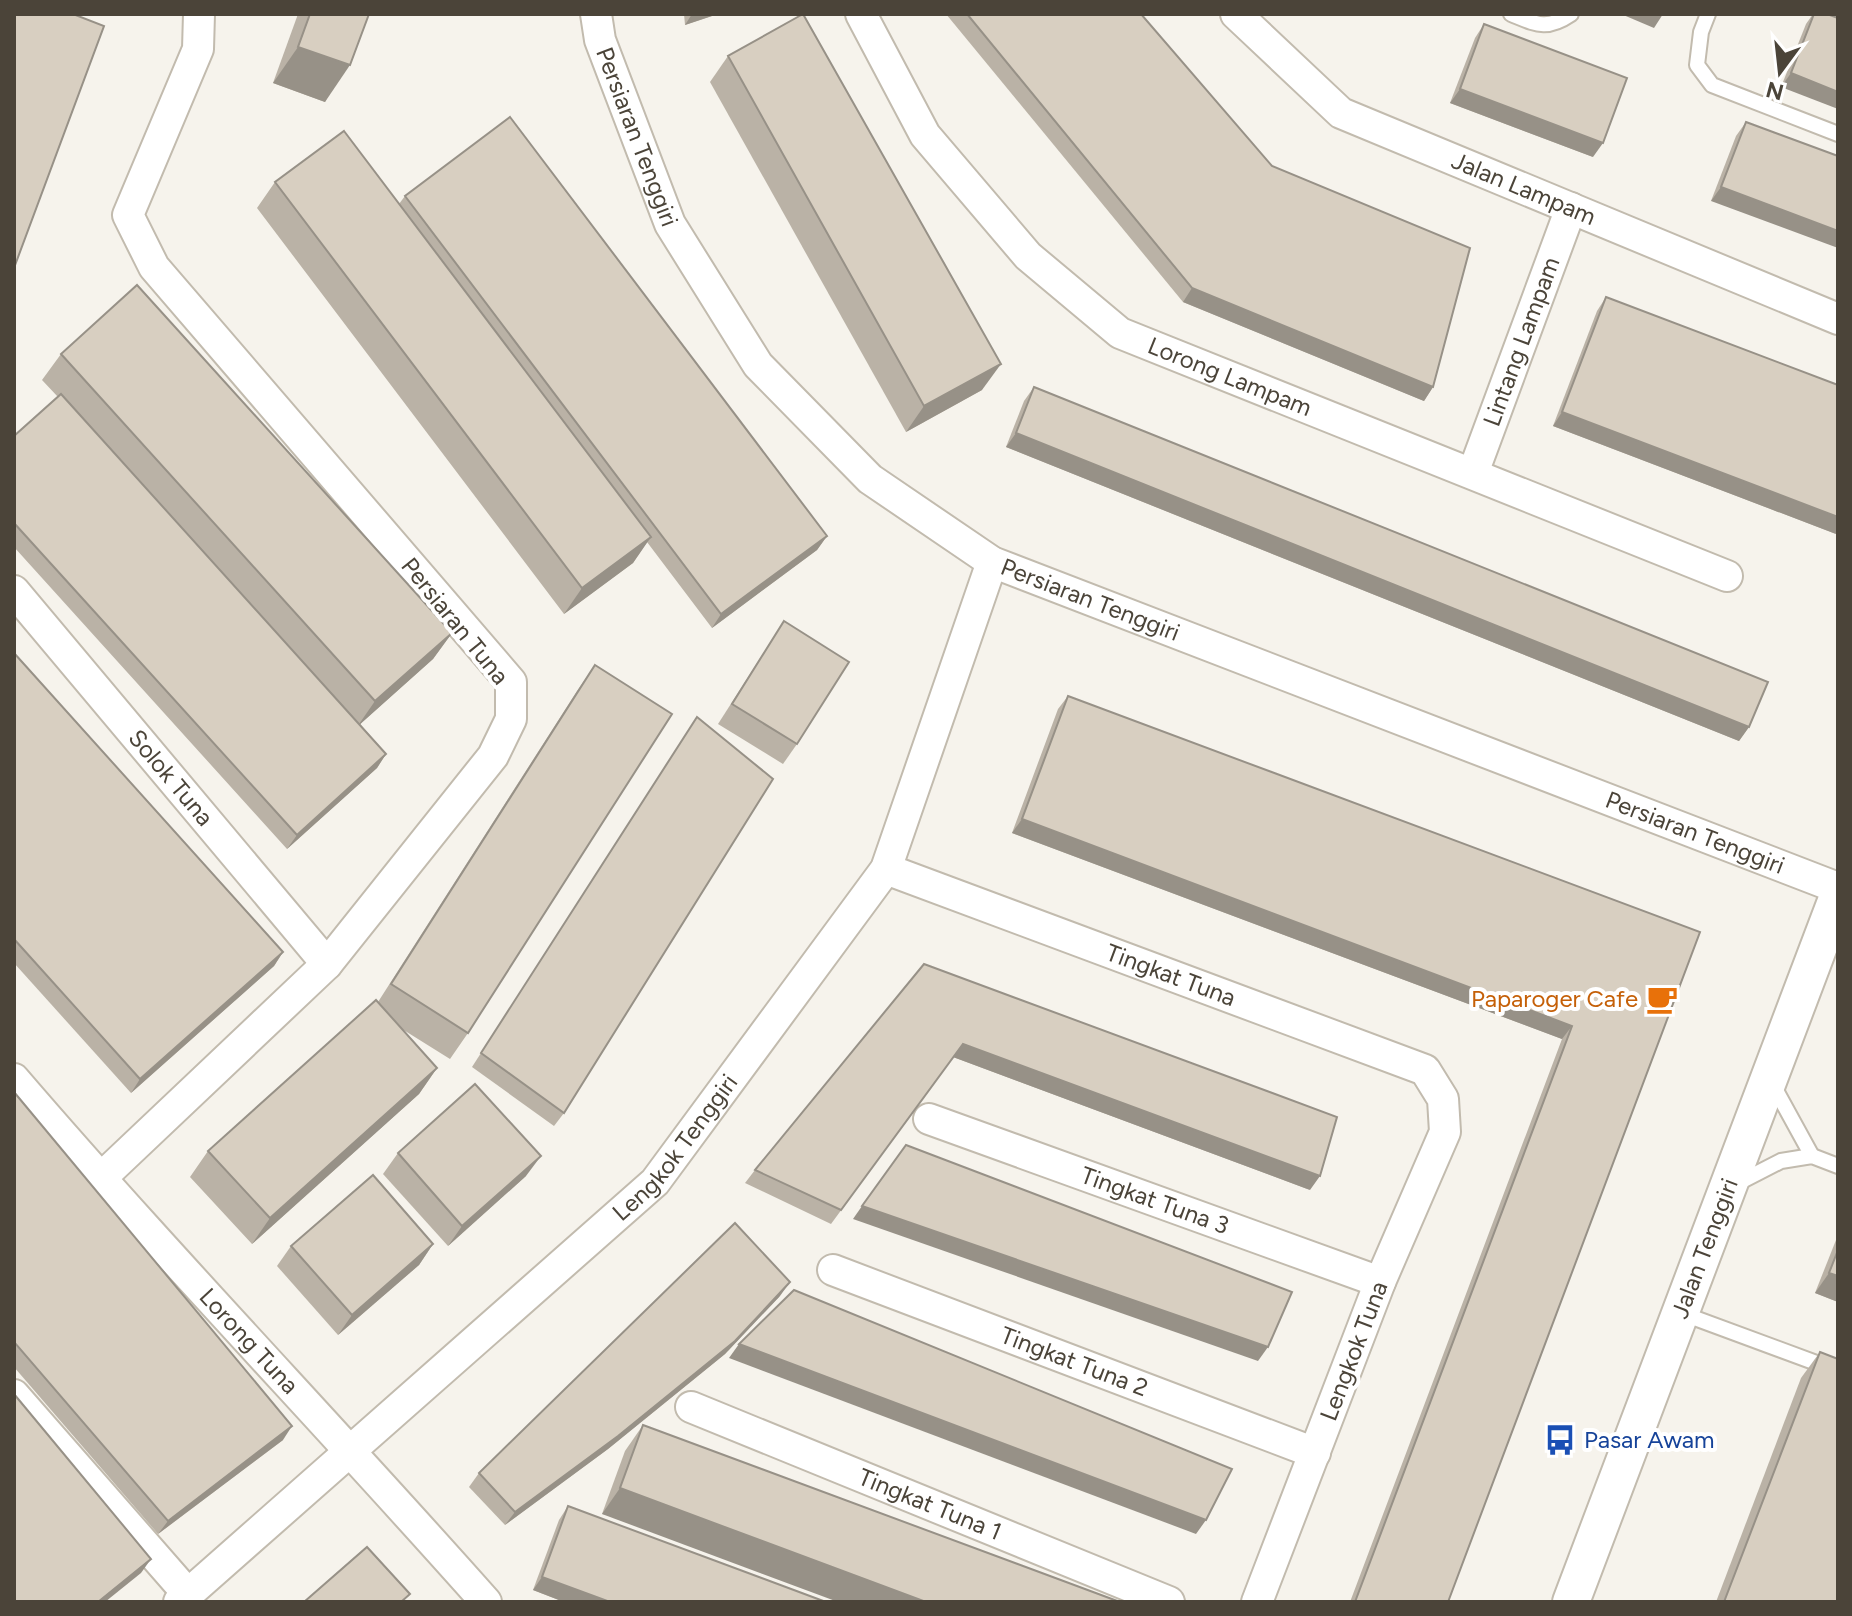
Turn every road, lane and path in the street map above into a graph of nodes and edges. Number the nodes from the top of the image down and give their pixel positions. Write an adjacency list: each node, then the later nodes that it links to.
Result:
1 (199, 14): 18 (street, Persiaran Tuna)
2 (596, 14): 12 (street, Persiaran Tenggiri)
3 (861, 14): 11 (street, Lorong Lampam)
4 (1236, 14): 9 (street, Jalan Lampam)
5 (1511, 14): 6 (lane)
6 (1571, 14)
7 (1708, 14): 8 (lane)
8 (1838, 134)
9 (1571, 208): 10 (street, Jalan Lampam); 11 (street, Lintang Lampam)
10 (1838, 319)
11 (1473, 473): 13 (street, Lorong Lampam)
12 (992, 562): 15 (street, Lengkok Tenggiri); 16 (street, Persiaran Tenggiri)
13 (1727, 576)
14 (14, 591): 18 (street, Solok Tuna)
15 (886, 869): 21 (street, Tingkat Tuna); 34 (street, Lengkok Tenggiri)
16 (1838, 888)
17 (1838, 896): 19 (street, Jalan Tenggiri)
18 (327, 964): 26 (street, Persiaran Tuna)
19 (1769, 1078): 24 (lane); 27 (street, Jalan Tenggiri)
20 (14, 1079): 26 (street, Lorong Tuna)
21 (1443, 1099): 29 (street, Lengkok Tuna)
22 (929, 1119): 29 (street, Tingkat Tuna 3)
23 (1838, 1149): 25 (lane)
24 (1812, 1156): 25 (lane); 27 (lane)
25 (1835, 1165)
26 (100, 1179): 34 (street, Lorong Tuna)
27 (1727, 1189): 30 (street, Jalan Tenggiri)
28 (833, 1270): 35 (street, Tingkat Tuna 2)
29 (1380, 1282): 35 (street, Lengkok Tuna)
30 (1680, 1313): 31 (lane); 40 (street, Jalan Tenggiri)
31 (1838, 1371)
32 (14, 1395): 36 (street)
33 (691, 1407): 38 (street, Tingkat Tuna 1)
34 (351, 1450): 36 (street, Lengkok Tenggiri); 37 (street, Lorong Tuna)
35 (1315, 1453): 39 (street, Lengkok Tuna)
36 (183, 1598)
37 (486, 1602)
38 (1169, 1602)
39 (1257, 1602)
40 (1571, 1602)

